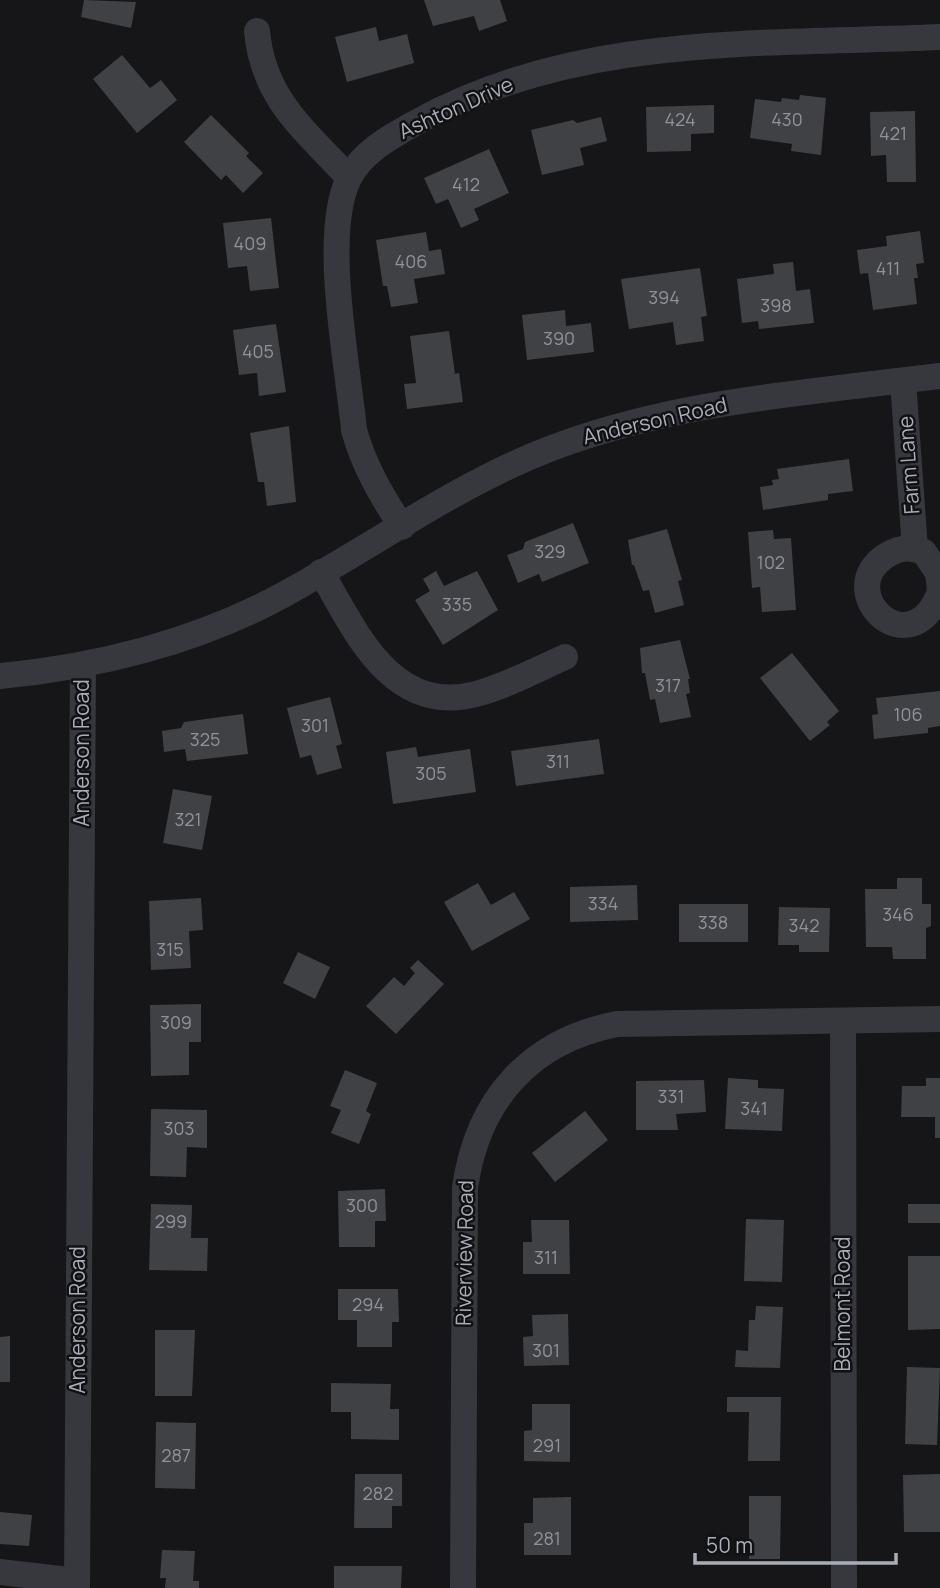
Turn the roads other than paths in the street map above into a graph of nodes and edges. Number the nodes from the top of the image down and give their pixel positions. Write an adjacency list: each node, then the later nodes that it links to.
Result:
1 (257, 31): 3 (street)
2 (940, 37): 3 (street, Ashton Drive)
3 (349, 178): 6 (street, Ashton Drive)
4 (940, 376): 5 (street, Anderson Road)
5 (903, 381): 6 (street, Anderson Road); 7 (street, Farm Lane)
6 (402, 527): 8 (street, Anderson Road)
7 (915, 549): 9 (street); 9 (street)
8 (321, 572): 10 (street); 11 (street, Anderson Road)
9 (940, 591)
10 (565, 657)
11 (83, 665): 12 (street); 16 (street, Anderson Road)
12 (0, 676)
13 (940, 1019): 14 (street, Riverview Road)
14 (843, 1021): 17 (street, Riverview Road); 18 (street, Belmont Road)
15 (0, 1572): 16 (street)
16 (77, 1584)
17 (463, 1588)
18 (844, 1588)

